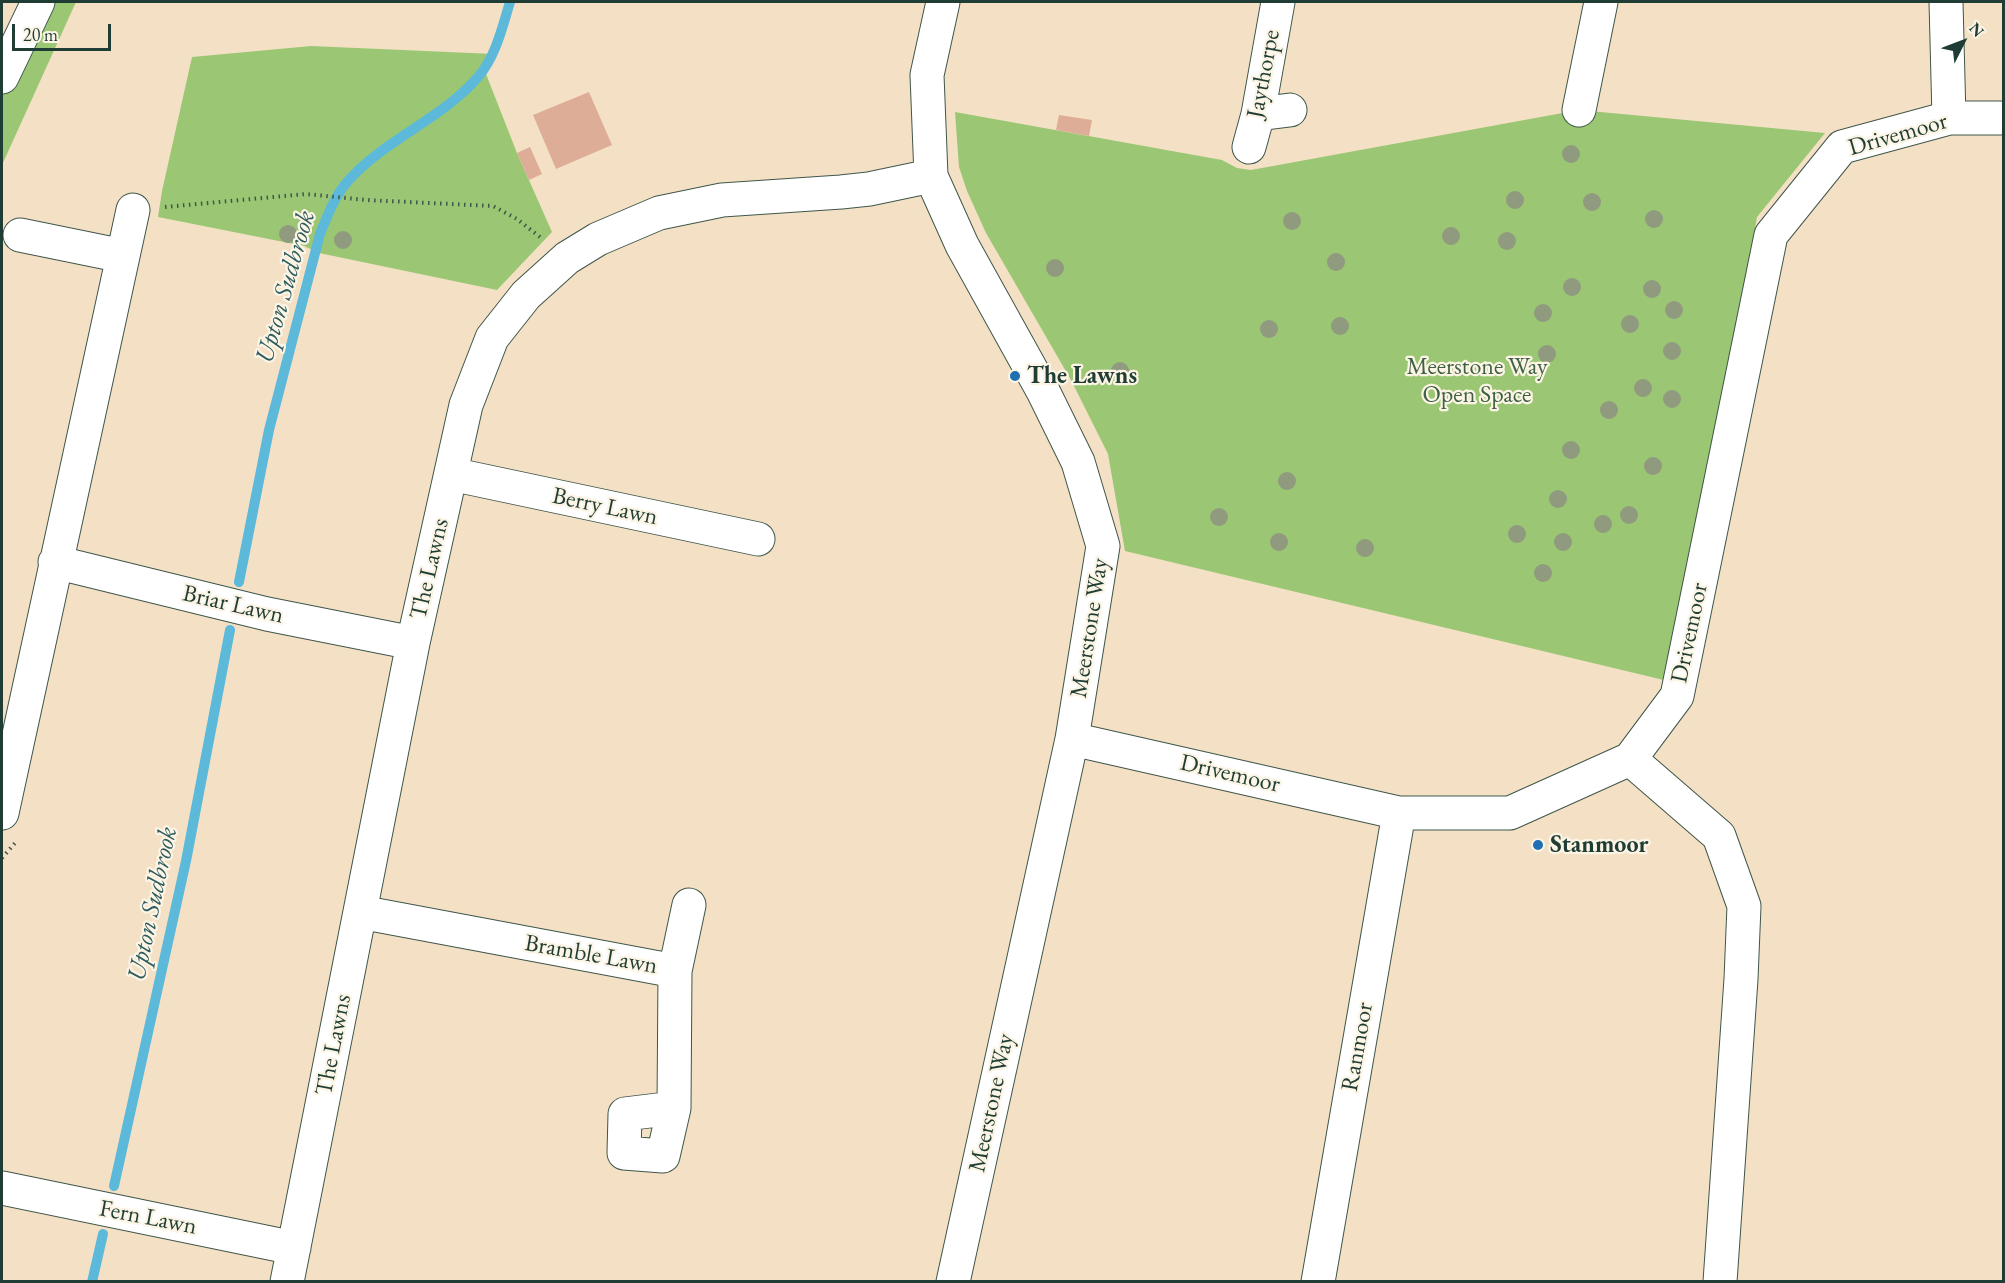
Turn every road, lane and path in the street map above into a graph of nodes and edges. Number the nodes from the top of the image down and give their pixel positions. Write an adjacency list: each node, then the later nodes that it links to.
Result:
1 (38, 2): 6 (street)
2 (943, 2): 13 (street, Meerstone Way)
3 (1278, 2): 9 (street, Jaythorpe)
4 (1601, 2): 8 (street)
5 (1946, 2): 10 (street)
6 (2, 77)
7 (1290, 110): 9 (street)
8 (1579, 110)
9 (1258, 114): 12 (street, Jaythorpe)
10 (1948, 118): 11 (street, Drivemoor); 23 (street, Drivemoor)
11 (2004, 118)
12 (1249, 147)
13 (931, 176): 17 (street, The Lawns); 22 (street, Meerstone Way)
14 (144, 209): 16 (street); 17 (path)
15 (20, 235): 16 (street)
16 (123, 256): 20 (street)
17 (567, 258): 18 (street, The Lawns)
18 (451, 474): 19 (street, Berry Lawn); 21 (street, The Lawns)
19 (758, 539)
20 (55, 562): 21 (street, Briar Lawn); 24 (street)
21 (413, 643): 29 (street, The Lawns)
22 (1072, 739): 25 (street, Drivemoor); 35 (street, Meerstone Way)
23 (1630, 759): 25 (street, Drivemoor); 37 (street)
24 (2, 813)
25 (1399, 813): 36 (street, Ranmoor)
26 (16, 842): 27 (path)
27 (2, 858)
28 (689, 905): 30 (street)
29 (360, 912): 30 (street, Bramble Lawn); 33 (street, The Lawns)
30 (675, 971): 31 (street, Bramble Lawn)
31 (674, 1108): 31 (street, Bramble Lawn)
32 (2, 1188): 33 (street, Fern Lawn)
33 (294, 1248): 34 (street, The Lawns)
34 (287, 1281)
35 (953, 1281)
36 (1318, 1281)
37 (1720, 1281)

